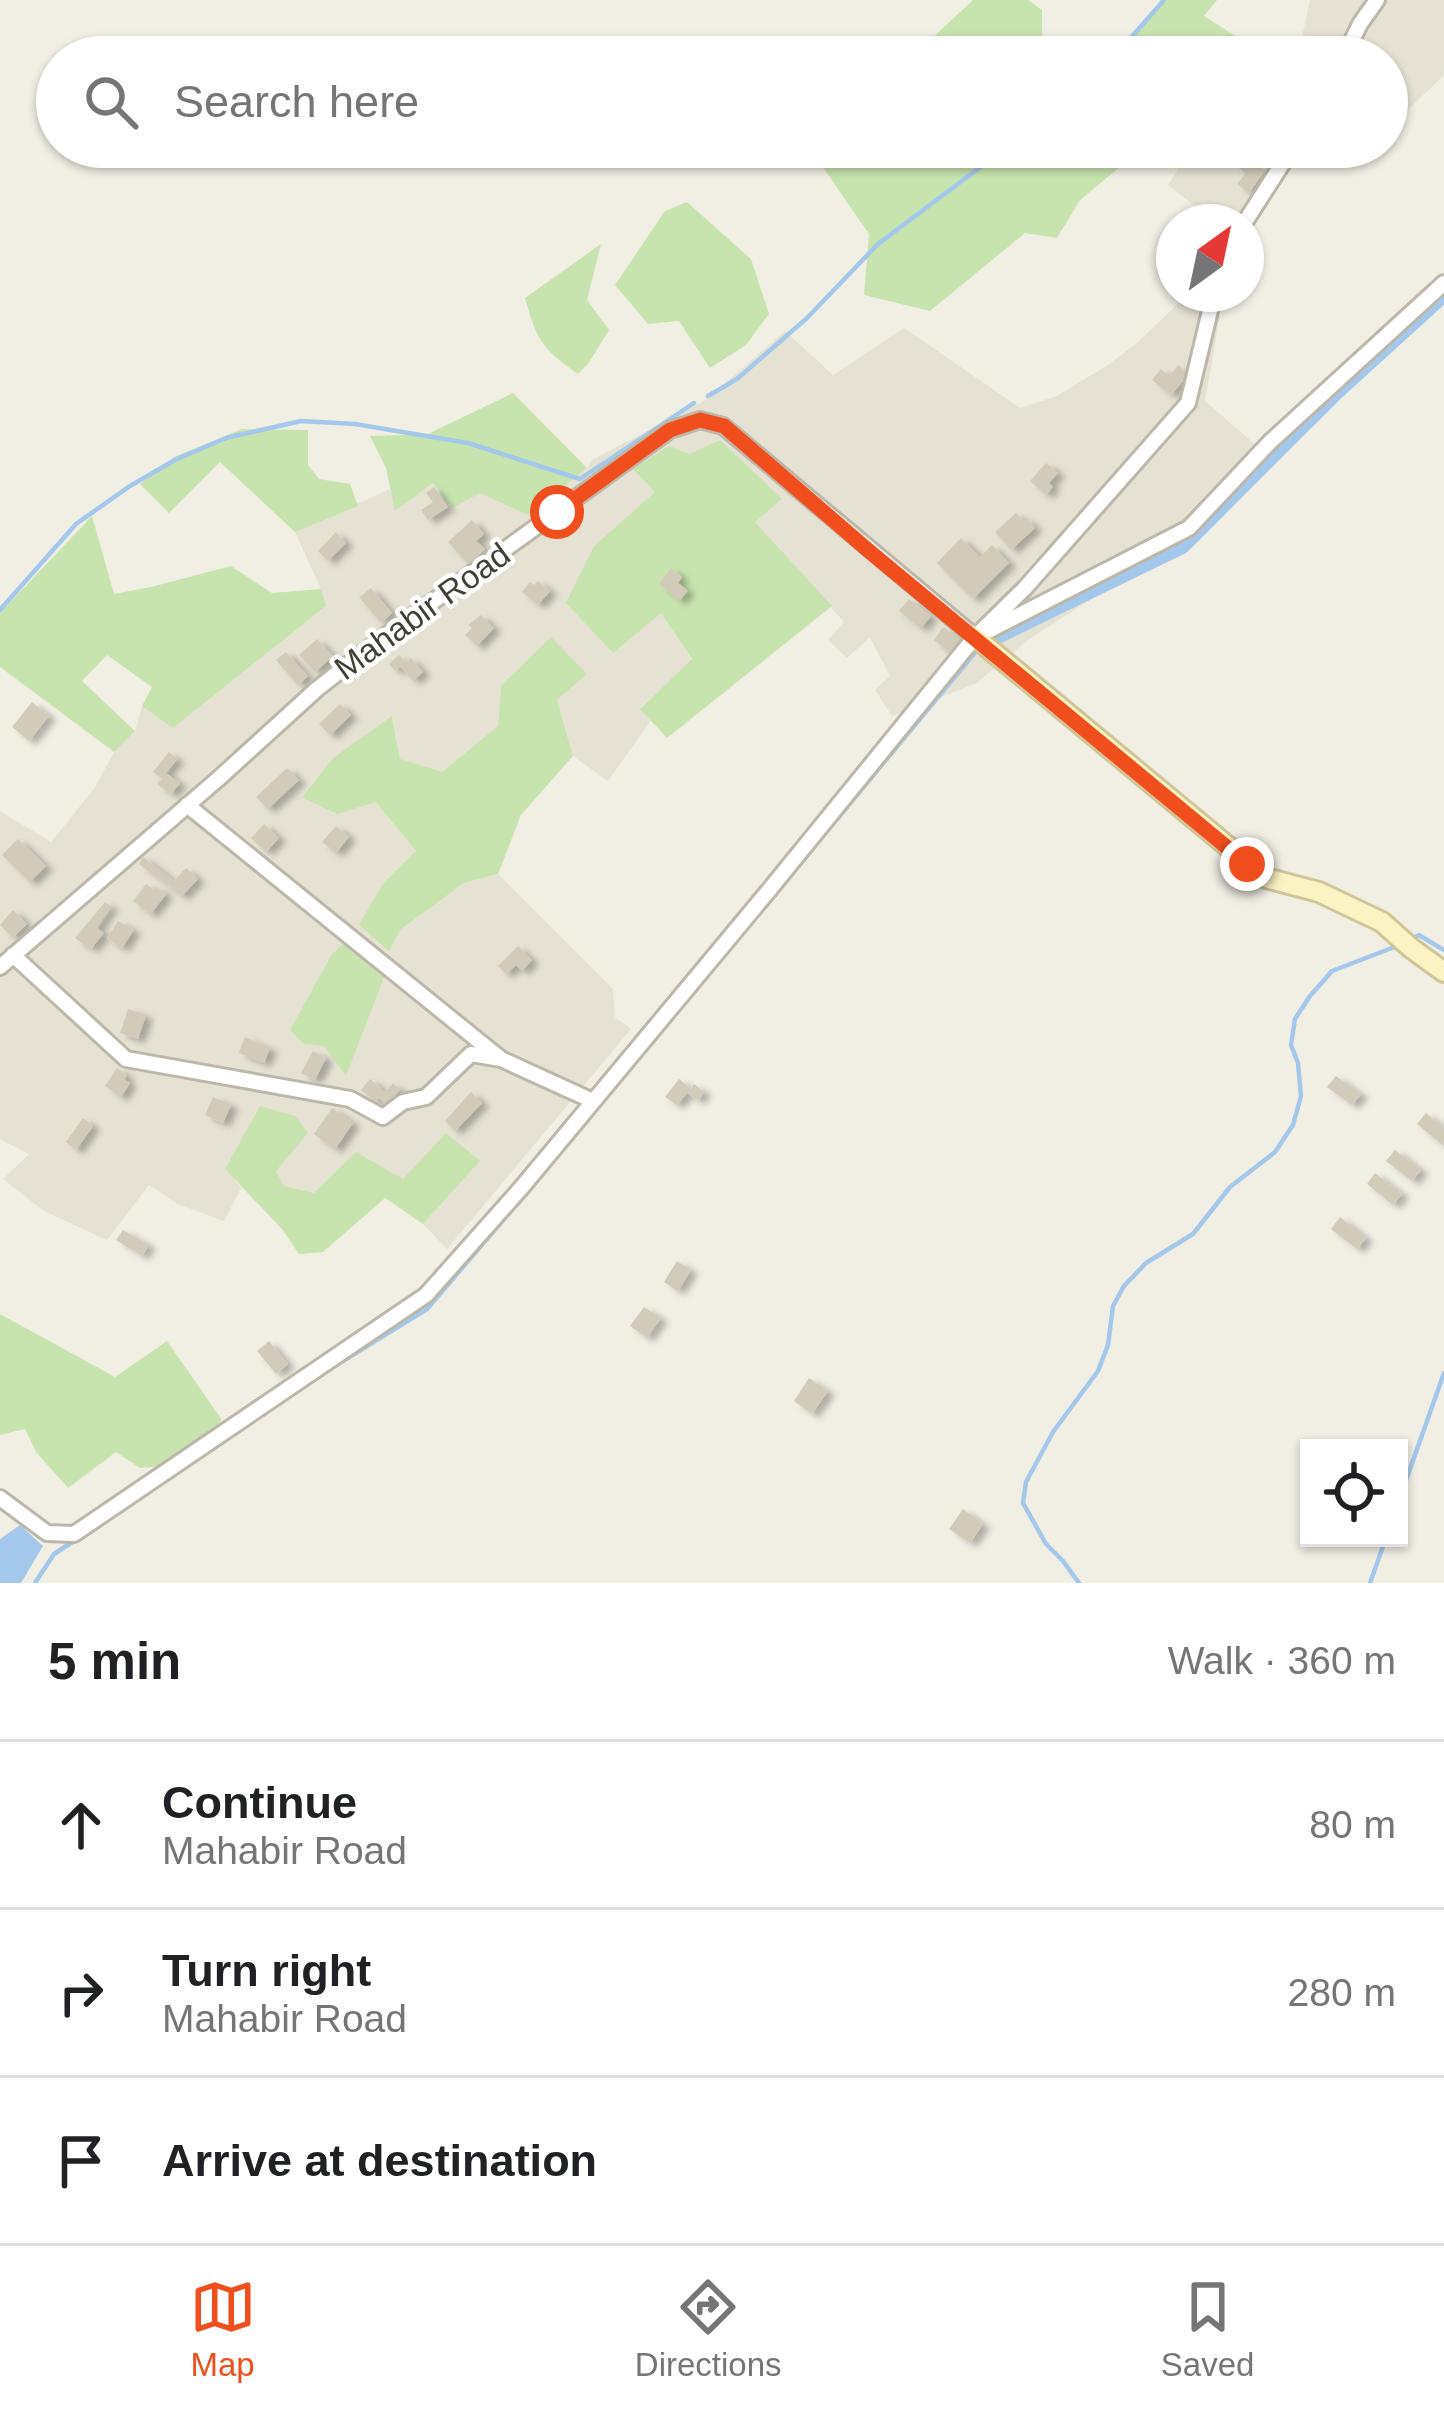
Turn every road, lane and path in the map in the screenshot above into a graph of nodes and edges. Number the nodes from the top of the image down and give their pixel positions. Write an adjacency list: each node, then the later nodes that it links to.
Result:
1 (1377, 0): 2 (street)
2 (1354, 36)
3 (1280, 168): 4 (street)
4 (1257, 204)
5 (1444, 283): 7 (street)
6 (1210, 312): 7 (street)
7 (975, 638): 8 (street, Mahabir Road); 11 (street, Mahabir Road); 13 (street)
8 (187, 805): 9 (street, Mahabir Road); 12 (street)
9 (14, 955): 10 (street, Mahabir Road); 12 (street)
10 (0, 967)
11 (1444, 971)
12 (502, 1059): 13 (street)
13 (593, 1101): 14 (street)
14 (0, 1498)

